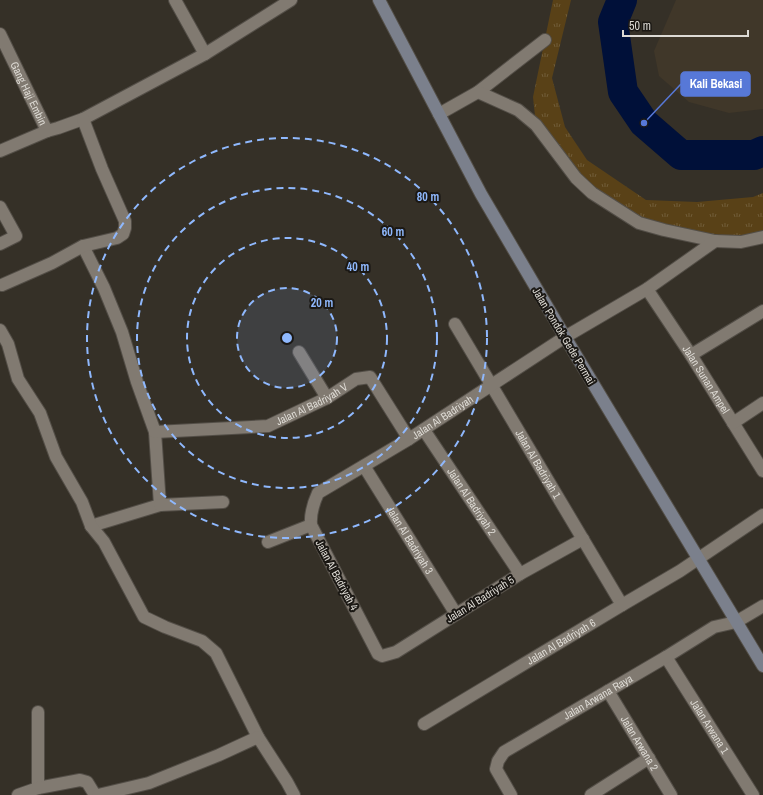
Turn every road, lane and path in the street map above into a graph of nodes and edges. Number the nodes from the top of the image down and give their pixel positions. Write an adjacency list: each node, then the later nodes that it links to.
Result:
1 (175, 0): 6 (street)
2 (379, 0): 8 (street, Jalan Pondok Gede Permai)
3 (284, 2): 6 (street)
4 (0, 34): 10 (street, Gang Haji Embin)
5 (546, 40): 7 (street)
6 (205, 54): 9 (street)
7 (478, 92): 8 (street); 14 (street)
8 (439, 114): 22 (street, Jalan Pondok Gede Permai)
9 (83, 119): 10 (street); 16 (street)
10 (47, 131): 11 (street)
11 (0, 151)
12 (0, 207): 15 (street)
13 (763, 237): 14 (street)
14 (716, 241): 18 (street, Jalan Al Badriyah)
15 (0, 244)
16 (82, 246): 17 (street); 31 (street)
17 (1, 284)
18 (647, 289): 22 (street, Jalan Al Badriyah); 25 (street, Jalan Sunan Ampel)
19 (763, 310): 25 (street)
20 (455, 324): 26 (street, Jalan Al Badriyah 1)
21 (0, 330): 23 (street)
22 (565, 337): 26 (street, Jalan Al Badriyah); 42 (street, Jalan Pondok Gede Permai)
23 (4, 347): 39 (street)
24 (299, 352): 27 (street)
25 (691, 355): 29 (street, Jalan Sunan Ampel)
26 (491, 385): 30 (street, Jalan Al Badriyah); 40 (street, Jalan Al Badriyah 1)
27 (327, 398): 31 (street, Jalan Al Badriyah V); 32 (street, Jalan Al Badriyah V)
28 (763, 403): 29 (street)
29 (733, 423): 34 (street, Jalan Sunan Ampel)
30 (424, 430): 32 (street, Jalan Al Badriyah); 43 (street, Jalan Al Badriyah 2)
31 (155, 432): 36 (street)
32 (409, 439): 33 (street, Jalan Al Badriyah)
33 (364, 466): 38 (street, Jalan Al Badriyah); 46 (street, Jalan Al Badriyah 3)
34 (763, 471)
35 (223, 502): 36 (street)
36 (160, 505): 39 (street)
37 (763, 515): 42 (street)
38 (311, 525): 41 (street); 48 (street, Jalan Al Badriyah 4)
39 (91, 526): 54 (street)
40 (583, 539): 43 (street, Jalan Al Badriyah 5); 44 (street, Jalan Al Badriyah 1)
41 (268, 542)
42 (698, 558): 44 (street, Jalan Al Badriyah 6); 47 (street, Jalan Pondok Gede Permai)
43 (520, 574): 46 (street, Jalan Al Badriyah 5)
44 (622, 605): 53 (street, Jalan Al Badriyah 6)
45 (763, 606): 47 (street, Jalan Arwana Raya)
46 (456, 614): 48 (street, Jalan Al Badriyah 5)
47 (736, 622): 49 (street, Jalan Arwana Raya); 50 (street, Jalan Pondok Gede Permai)
48 (378, 654)
49 (666, 657): 51 (street, Jalan Arwana Raya); 63 (street, Jalan Arwana 1)
50 (763, 666)
51 (608, 692): 55 (street, Jalan Arwana 2); 60 (street, Jalan Arwana Raya)
52 (38, 712): 56 (street)
53 (424, 724)
54 (258, 737): 58 (street); 59 (street)
55 (649, 758): 61 (street); 62 (street, Jalan Arwana 2)
56 (38, 788): 57 (street); 58 (street)
57 (18, 795)
58 (96, 795)
59 (294, 795)
60 (511, 795)
61 (591, 795)
62 (671, 795)
63 (753, 795)

